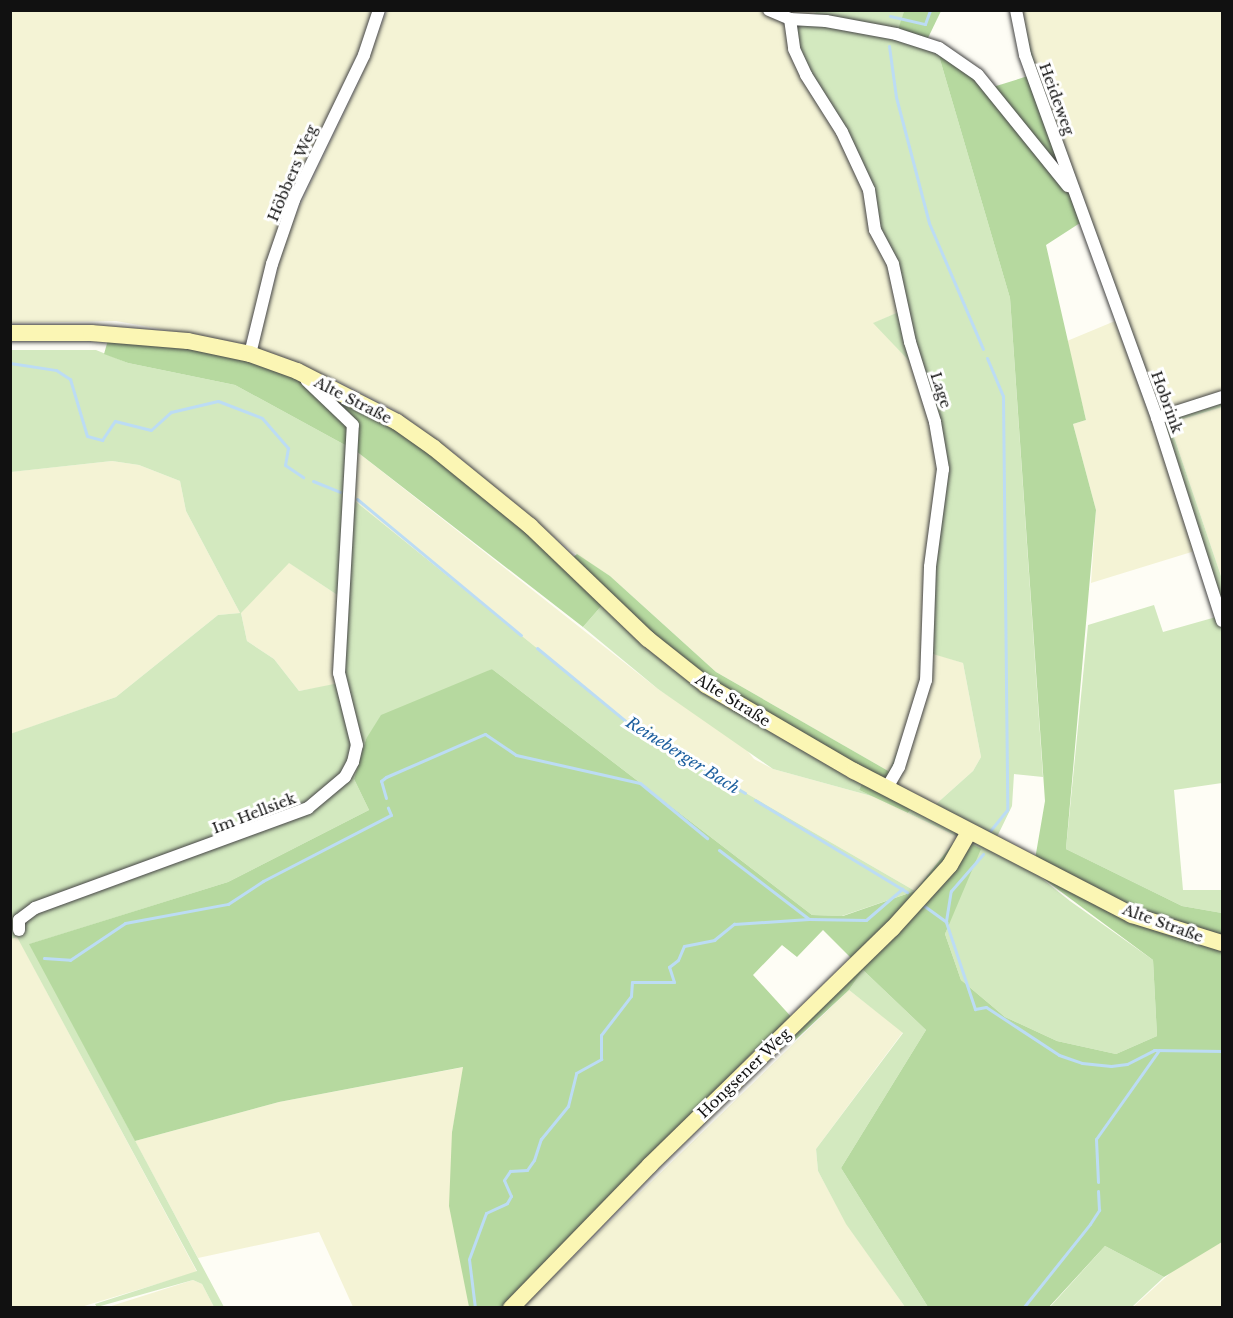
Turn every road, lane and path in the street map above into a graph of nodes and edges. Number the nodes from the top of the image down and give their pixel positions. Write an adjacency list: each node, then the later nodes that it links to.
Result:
1 (379, 10): 7 (street, Höbbers Weg)
2 (769, 10): 4 (street)
3 (1016, 10): 5 (street, Heideweg)
4 (790, 19): 5 (street); 13 (street, Lage)
5 (1076, 197): 10 (street, Hobrink)
6 (10, 333): 7 (main road, Alte Straße)
7 (250, 354): 8 (main road, Alte Straße)
8 (297, 371): 11 (street, Alte Straße); 13 (main road, Alte Straße)
9 (1222, 397): 10 (street)
10 (1157, 418): 12 (street, Hobrink)
11 (344, 613): 15 (street, Im Hellsiek)
12 (1222, 621)
13 (887, 788): 14 (main road, Alte Straße)
14 (969, 832): 16 (main road, Alte Straße); 17 (main road, Hongsener Weg)
15 (19, 930)
16 (1222, 943)
17 (511, 1308)

